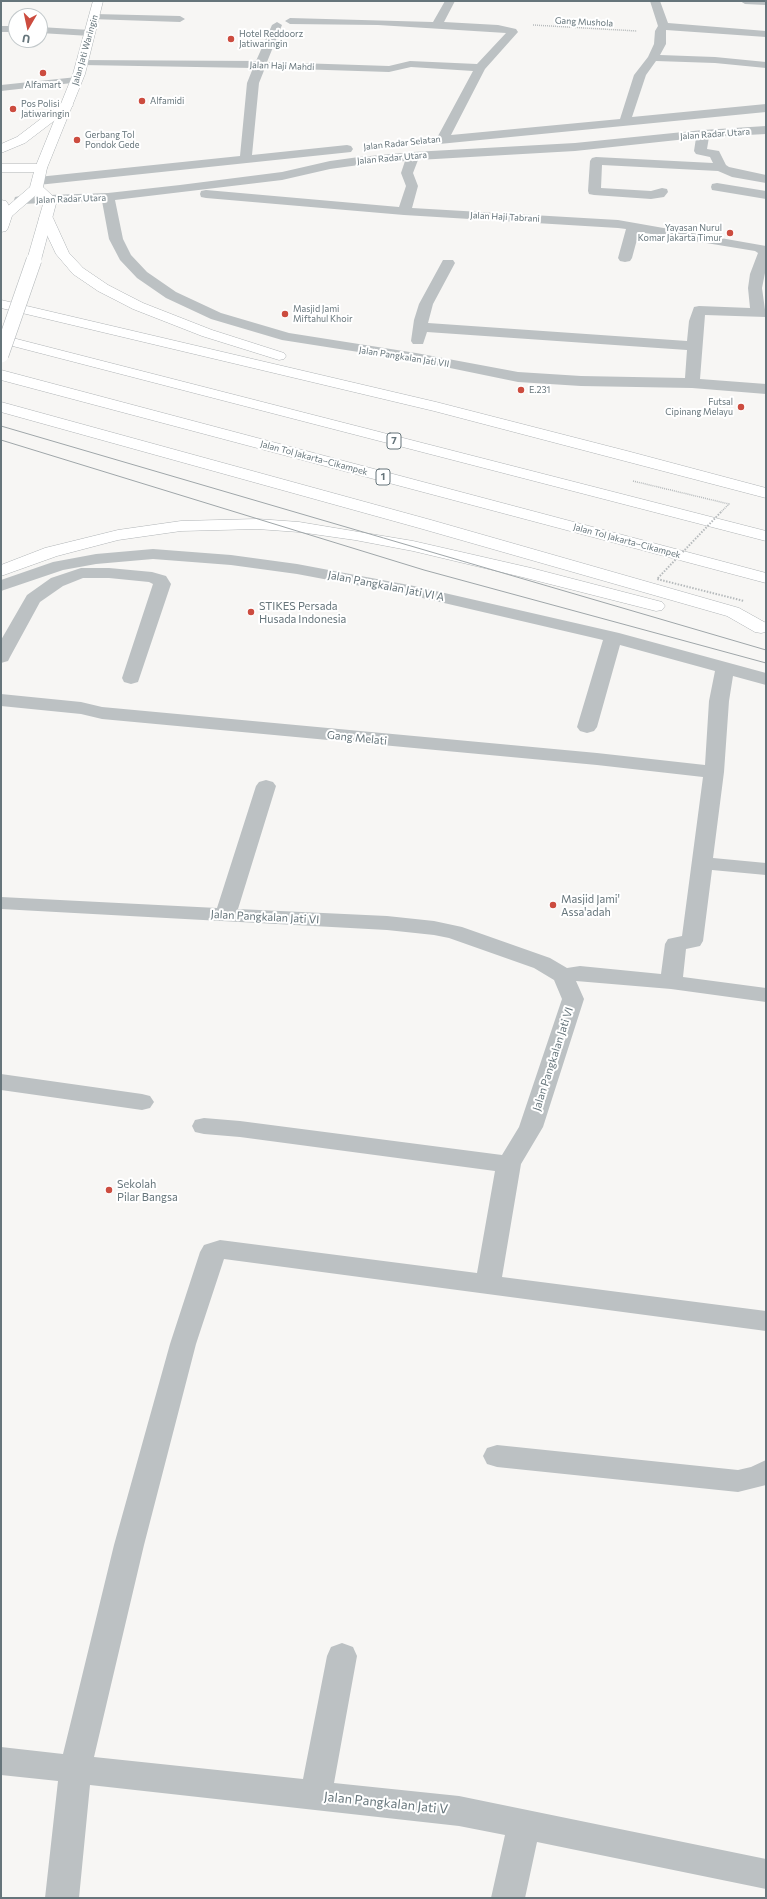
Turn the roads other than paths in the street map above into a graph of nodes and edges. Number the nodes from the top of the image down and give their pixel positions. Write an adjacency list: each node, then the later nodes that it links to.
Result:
1 (98, 1): 6 (main road, Jalan Jati Waringin)
2 (450, 1): 9 (street)
3 (655, 1): 10 (street)
4 (745, 1): 5 (street)
5 (766, 2)
6 (94, 17): 7 (street); 13 (main road, Jalan Jati Waringin)
7 (180, 19)
8 (290, 21): 9 (street)
9 (437, 25): 19 (street)
10 (661, 28): 14 (street); 15 (street)
11 (48, 30): 13 (street)
12 (279, 30): 17 (street)
13 (90, 32): 16 (main road, Jalan Jati Waringin)
14 (766, 34)
15 (653, 58): 18 (street); 24 (street)
16 (82, 62): 17 (street, Jalan Haji Mahdi); 20 (main road, Jalan Jati Waringin)
17 (264, 65): 19 (street, Jalan Haji Mahdi); 35 (street)
18 (766, 65)
19 (480, 68): 27 (street)
20 (77, 80): 21 (street); 22 (main road, Jalan Jati Waringin)
21 (1, 88)
22 (67, 105): 31 (main road); 39 (main road, Jalan Jati Waringin)
23 (766, 108): 24 (street, Jalan Radar Selatan)
24 (625, 122): 27 (street, Jalan Radar Selatan)
25 (766, 130): 26 (street, Jalan Radar Utara)
26 (703, 134): 30 (street, Jalan Radar Utara); 33 (street)
27 (443, 139): 28 (street, Jalan Radar Selatan)
28 (414, 142)
29 (361, 147): 35 (street, Jalan Radar Selatan)
30 (654, 147): 34 (street, Jalan Radar Utara); 36 (street)
31 (1, 149)
32 (685, 151): 33 (street)
33 (700, 151): 37 (street)
34 (413, 156): 43 (street, Jalan Radar Utara); 51 (street)
35 (246, 158): 41 (street, Jalan Radar Selatan)
36 (649, 164): 37 (street); 44 (street); 44 (street)
37 (721, 167): 40 (street)
38 (1, 168): 39 (main road)
39 (42, 168): 41 (main road, Jalan Jati Waringin)
40 (766, 178)
41 (37, 184): 47 (main road); 48 (main road)
42 (717, 187): 45 (street)
43 (180, 189): 46 (street, Jalan Radar Utara); 51 (street, Jalan Haji Tabrani)
44 (662, 192): 49 (street)
45 (766, 195)
46 (108, 198): 48 (street, Jalan Radar Utara); 63 (street, Jalan Pangkalan Jati VII)
47 (20, 200): 48 (street, Jalan Radar Utara); 50 (main road)
48 (51, 200): 52 (main road)
49 (661, 207)
50 (3, 209): 54 (main road)
51 (404, 211): 53 (street, Jalan Haji Tabrani)
52 (46, 218): 62 (main road, bridge); 68 (main road)
53 (634, 226): 55 (street); 58 (street, Jalan Haji Tabrani)
54 (1, 228)
55 (624, 258)
56 (448, 263): 59 (street)
57 (1, 304): 68 (main road)
58 (762, 313): 61 (street)
59 (420, 327): 61 (street); 63 (street)
60 (1, 339): 70 (main road, 7)
61 (694, 346): 65 (street)
62 (1, 355)
63 (416, 357): 65 (street, Jalan Pangkalan Jati VII)
64 (1, 375): 74 (main road, Jalan Tol Jakarta–Cikampek / 1)
65 (692, 383): 66 (street, Jalan Pangkalan Jati VII)
66 (766, 389)
67 (1, 407): 72 (main road)
68 (436, 407): 69 (main road)
69 (766, 493)
70 (766, 536)
71 (413, 546): 72 (main road); 73 (main road); 76 (main road)
72 (516, 550): 76 (main road)
73 (1, 571)
74 (766, 578)
75 (1, 586): 77 (street, Jalan Pangkalan Jati VI A)
76 (764, 628)
77 (613, 637): 79 (street, Jalan Pangkalan Jati VI A); 83 (street)
78 (1, 657): 80 (street)
79 (725, 667): 81 (street, Jalan Pangkalan Jati VI A); 84 (street)
80 (130, 678)
81 (766, 679)
82 (1, 700): 84 (street, Gang Melati)
83 (587, 727)
84 (714, 772): 86 (street)
85 (266, 786): 89 (street)
86 (701, 863): 87 (street); 91 (street)
87 (766, 869)
88 (1, 904): 89 (street, Jalan Pangkalan Jati VI)
89 (225, 915): 90 (street, Jalan Pangkalan Jati VI)
90 (563, 976): 91 (street); 96 (street, Jalan Pangkalan Jati VI)
91 (671, 982): 92 (street)
92 (766, 995)
93 (1, 1082): 94 (street)
94 (142, 1102)
95 (204, 1126): 96 (street)
96 (509, 1164): 97 (street, Jalan Pangkalan Jati VI)
97 (488, 1283): 98 (street); 103 (street)
98 (766, 1321)
99 (497, 1456): 100 (street)
100 (766, 1471)
101 (342, 1656): 104 (street)
102 (1, 1761): 103 (street, Jalan Pangkalan Jati V)
103 (75, 1770): 104 (street, Jalan Pangkalan Jati V); 107 (street)
104 (316, 1796): 105 (street, Jalan Pangkalan Jati V)
105 (524, 1824): 106 (street, Jalan Pangkalan Jati V); 108 (street)
106 (766, 1874)
107 (62, 1898)
108 (508, 1898)

